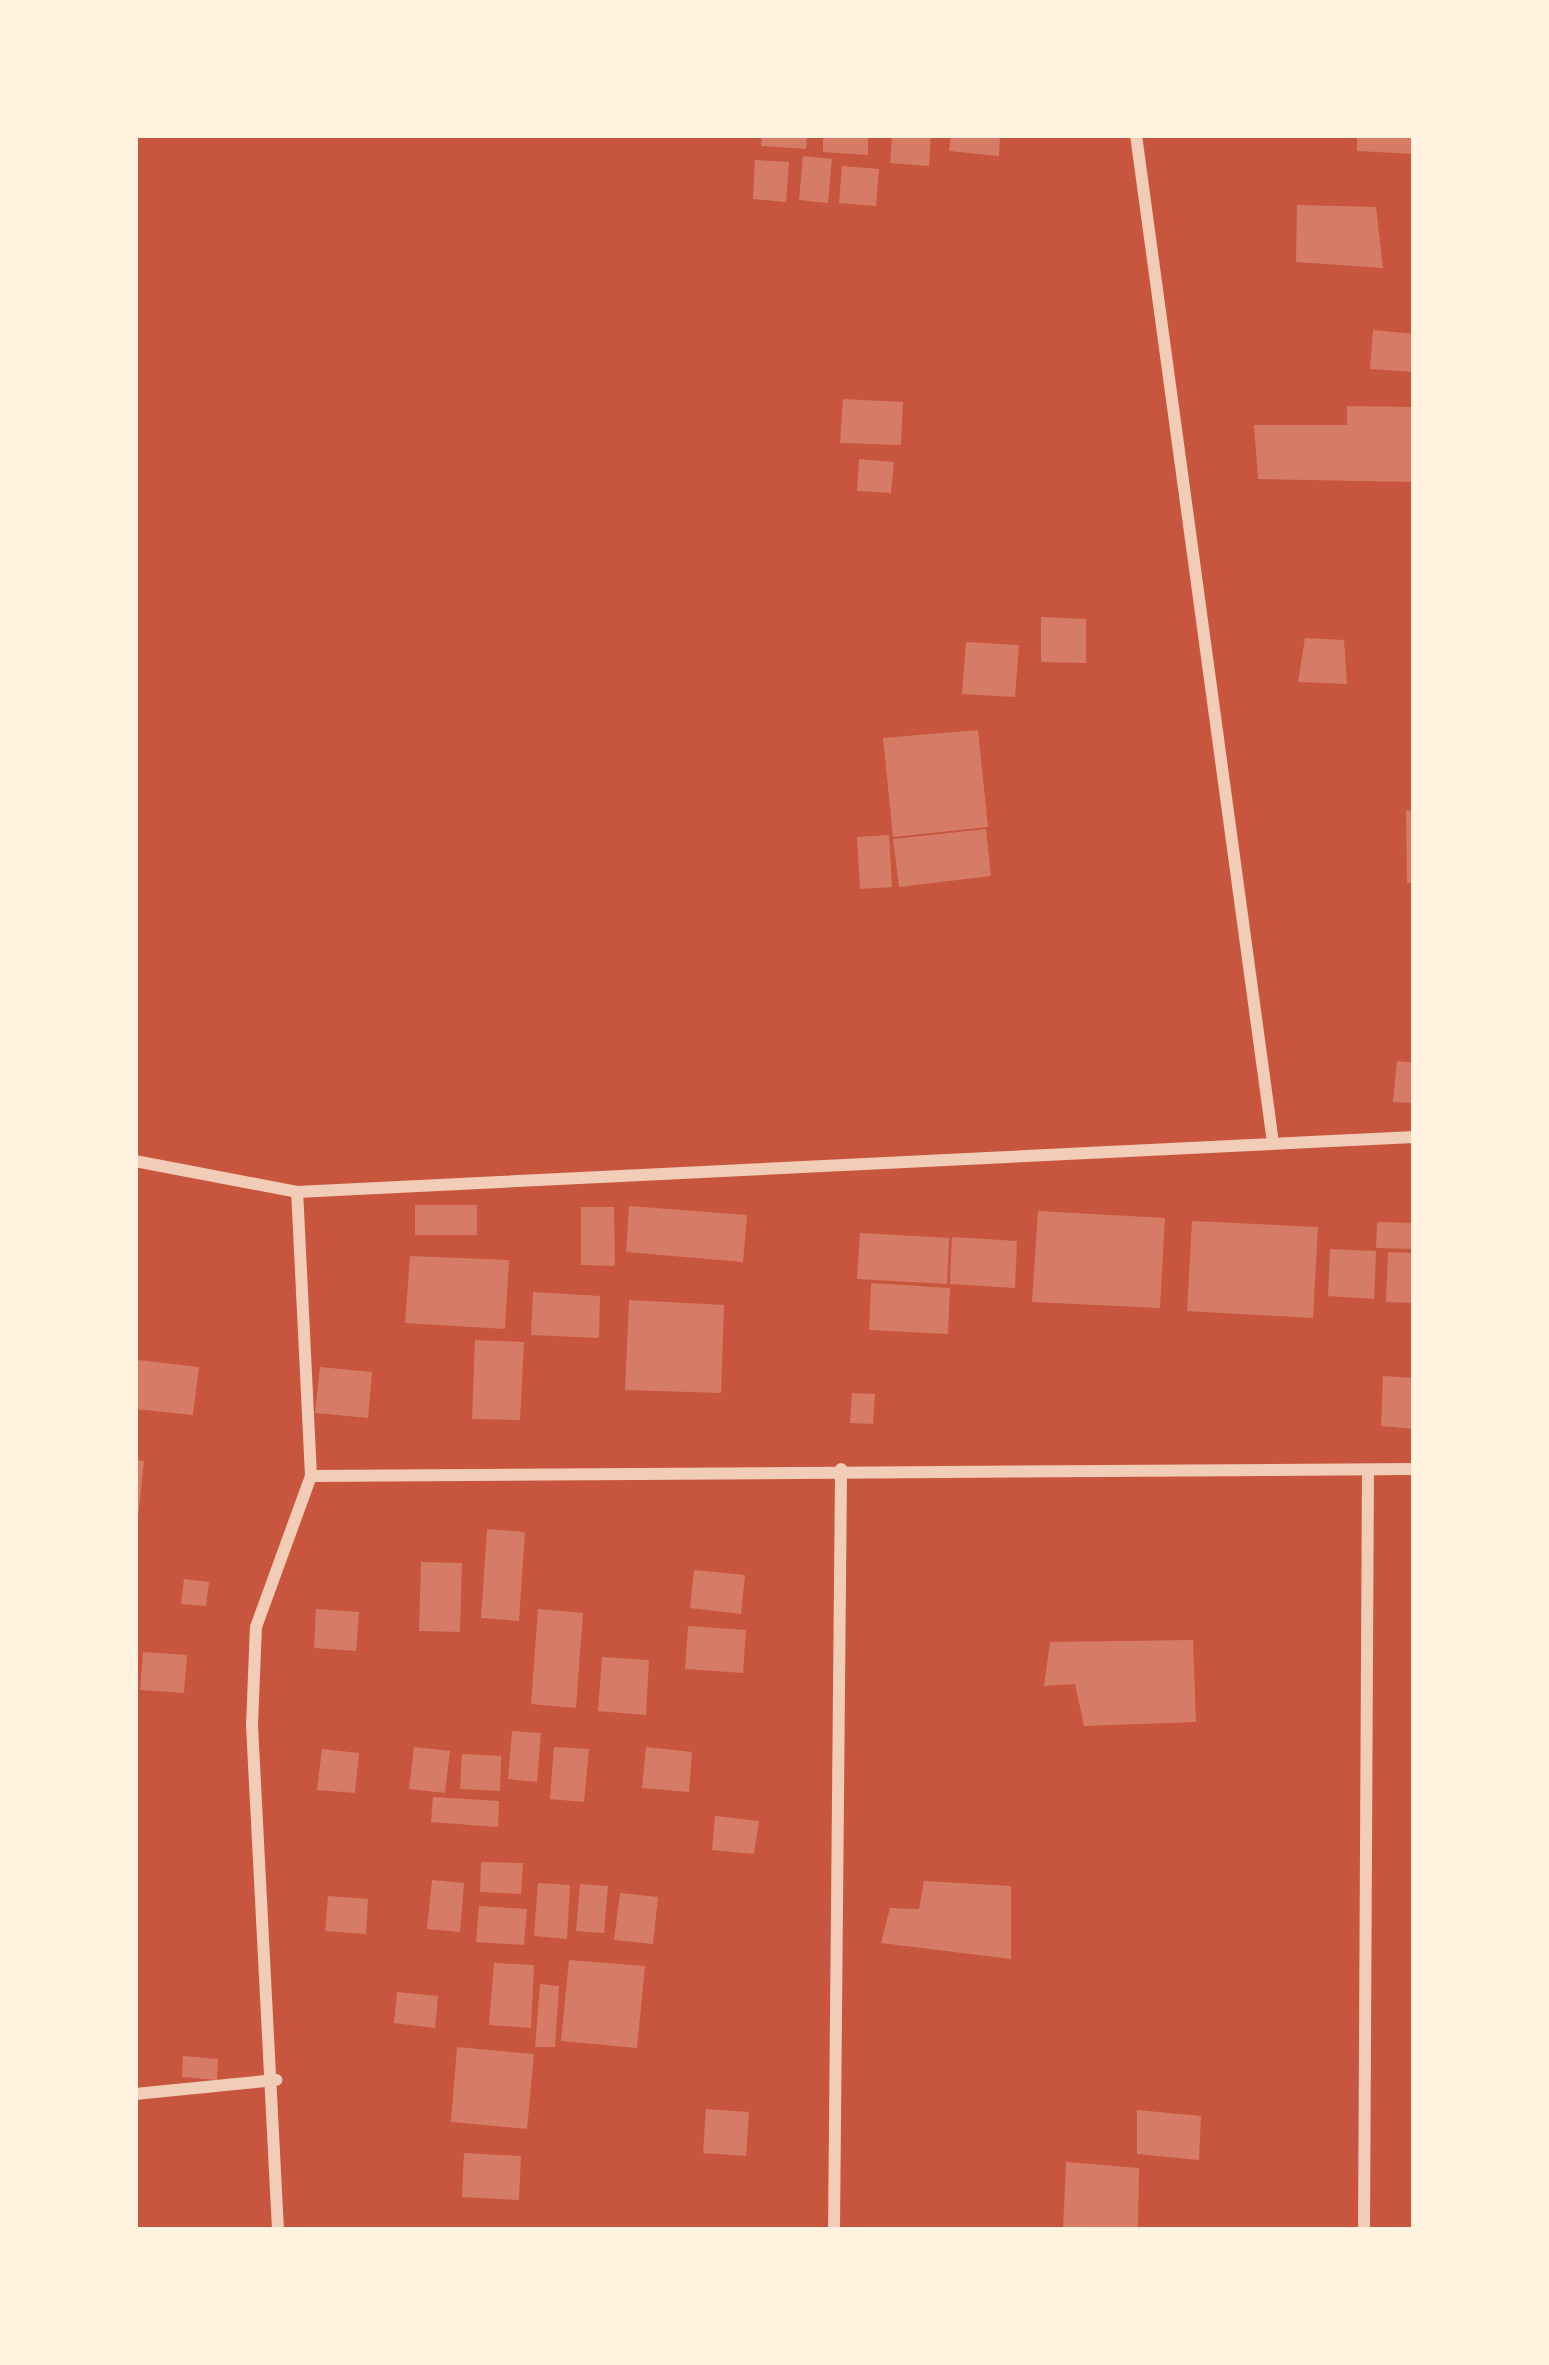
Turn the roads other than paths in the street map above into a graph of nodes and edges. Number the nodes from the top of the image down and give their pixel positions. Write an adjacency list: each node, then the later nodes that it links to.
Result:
1 (1136, 135): 2 (street)
2 (1272, 1136): 3 (street); 5 (street)
3 (1414, 1137)
4 (135, 1161): 5 (street)
5 (297, 1192): 9 (street)
6 (841, 1469): 8 (street); 9 (street); 13 (street)
7 (1414, 1469): 8 (street)
8 (1369, 1471): 14 (street)
9 (311, 1476): 10 (street)
10 (275, 2080): 11 (street); 12 (street)
11 (135, 2094)
12 (278, 2230)
13 (834, 2230)
14 (1364, 2230)

